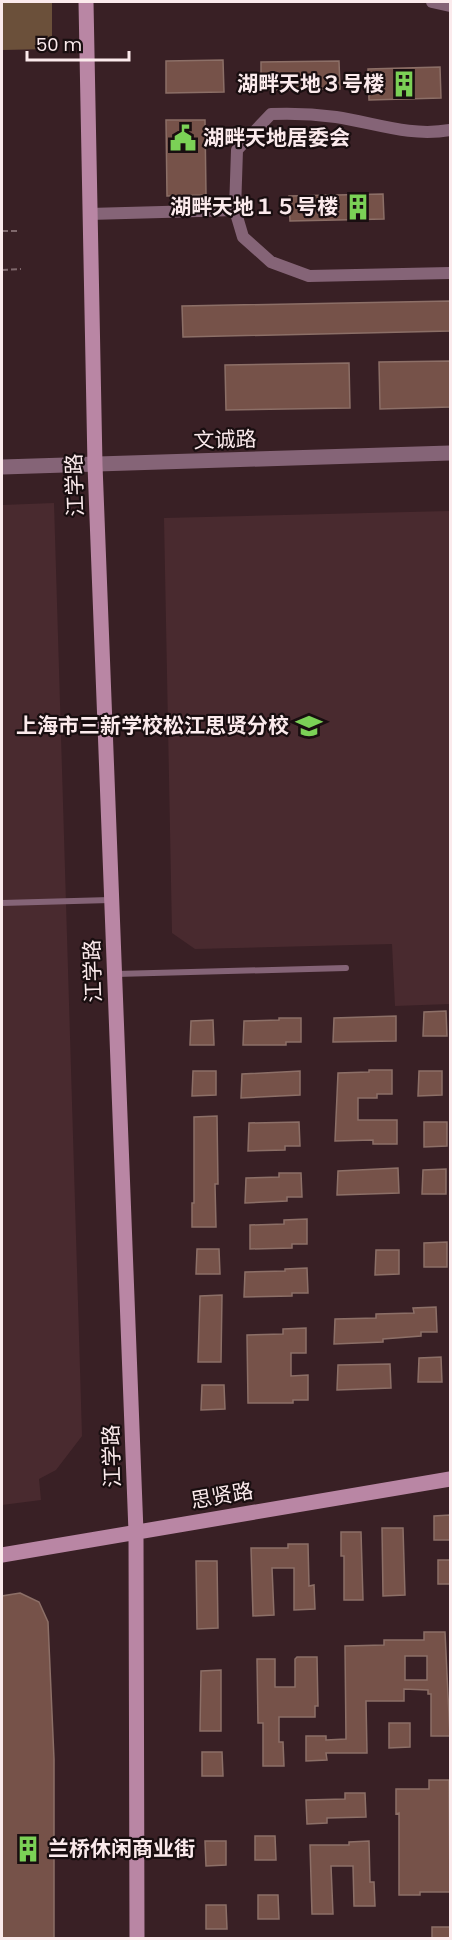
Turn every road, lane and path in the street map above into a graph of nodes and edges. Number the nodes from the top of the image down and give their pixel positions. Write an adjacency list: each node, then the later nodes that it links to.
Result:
1 (86, 2): 6 (main road, 江学路)
2 (432, 2): 3 (street)
3 (450, 6)
4 (450, 130): 5 (street)
5 (235, 210): 6 (street); 11 (street)
6 (89, 214): 13 (main road, 江学路)
7 (2, 231): 8 (path)
8 (19, 231)
9 (21, 269): 10 (path)
10 (2, 270)
11 (450, 273)
12 (450, 453): 13 (street, 文诚路)
13 (95, 465): 14 (street, 文诚路); 15 (main road, 江学路)
14 (2, 467)
15 (111, 900): 16 (lane); 18 (main road, 江学路)
16 (2, 903)
17 (346, 969): 18 (lane)
18 (114, 974): 20 (main road, 江学路)
19 (450, 1479): 20 (main road, 思贤路)
20 (136, 1532): 21 (main road, 思贤路); 22 (main road, 江学路)
21 (2, 1556)
22 (137, 1938)

